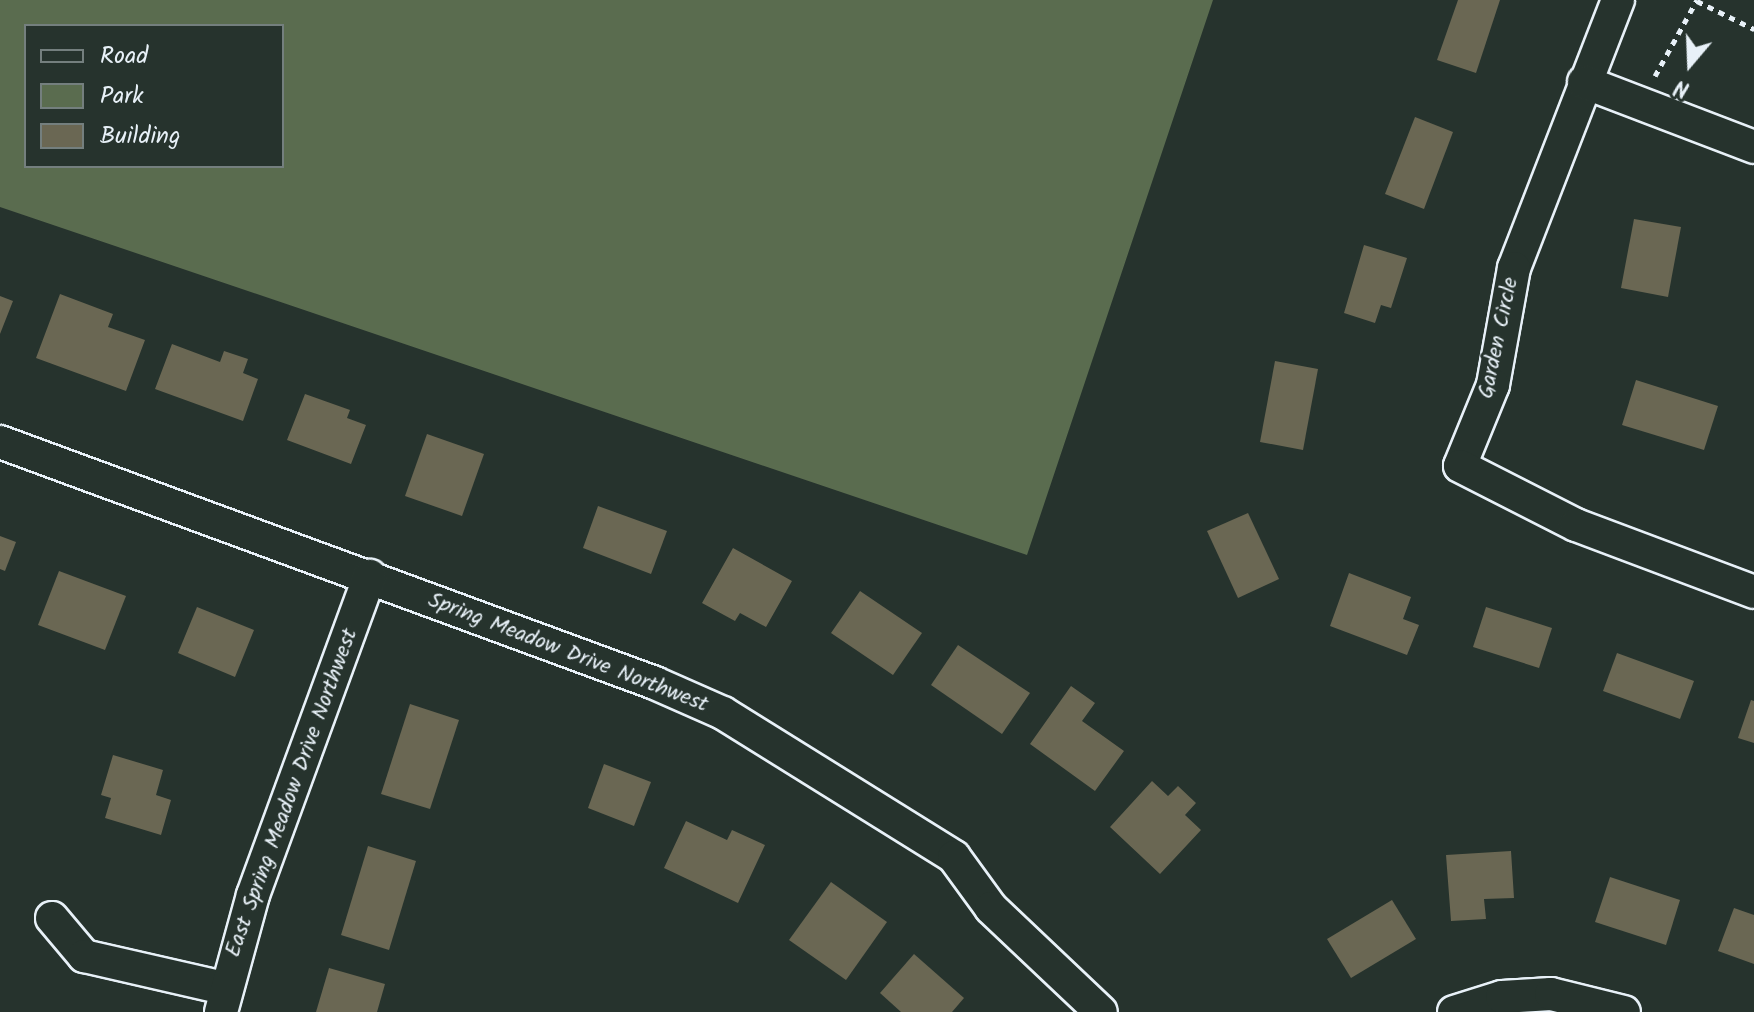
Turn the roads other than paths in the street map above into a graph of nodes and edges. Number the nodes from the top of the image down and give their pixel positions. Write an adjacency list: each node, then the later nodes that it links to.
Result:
1 (1618, 0): 2 (street, Garden Circle)
2 (1584, 82): 3 (street); 6 (street, Garden Circle)
3 (1754, 147)
4 (0, 442): 5 (street, Spring Meadow Drive Northwest)
5 (370, 576): 8 (street, East Spring Meadow Drive Northwest); 9 (street, Spring Meadow Drive Northwest)
6 (1754, 592)
7 (52, 918): 8 (street)
8 (222, 1000)
9 (1101, 1012)
10 (1454, 1012): 11 (street)
11 (1624, 1012)

